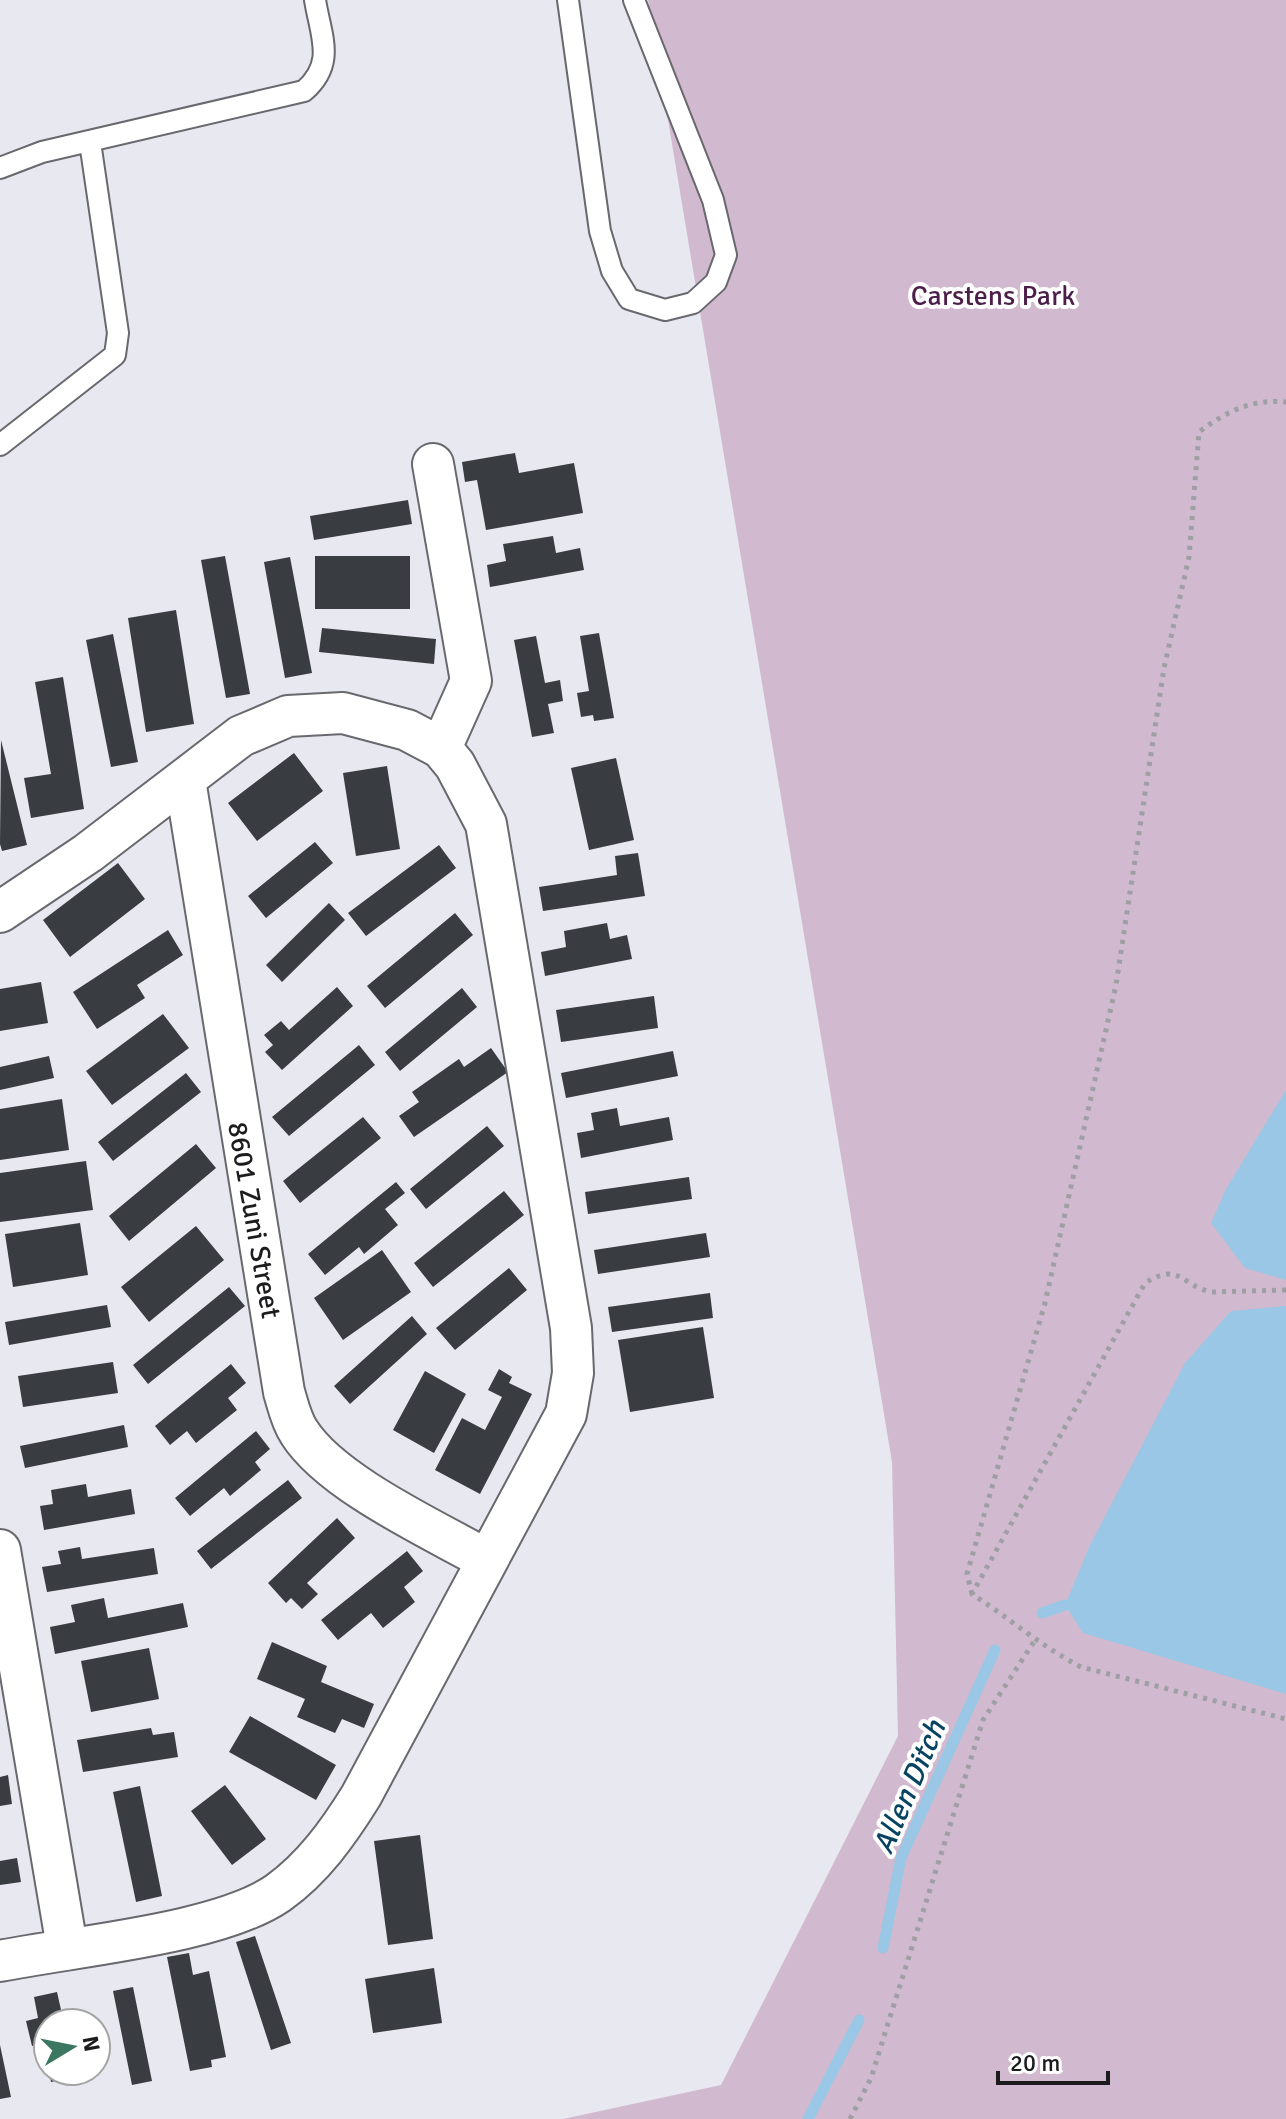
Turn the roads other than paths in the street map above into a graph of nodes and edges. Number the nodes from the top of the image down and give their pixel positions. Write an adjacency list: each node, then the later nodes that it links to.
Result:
1 (315, 0): 4 (lane)
2 (568, 0): 3 (lane)
3 (634, 0)
4 (90, 142): 5 (lane); 6 (lane)
5 (0, 168)
6 (0, 445)
7 (433, 464): 8 (street)
8 (441, 748): 9 (street); 12 (street)
9 (185, 780): 10 (street); 12 (street, 8601 Zuni Street)
10 (0, 912)
11 (0, 1550): 13 (street)
12 (487, 1560): 13 (street)
13 (67, 1947): 14 (street)
14 (0, 1961)

